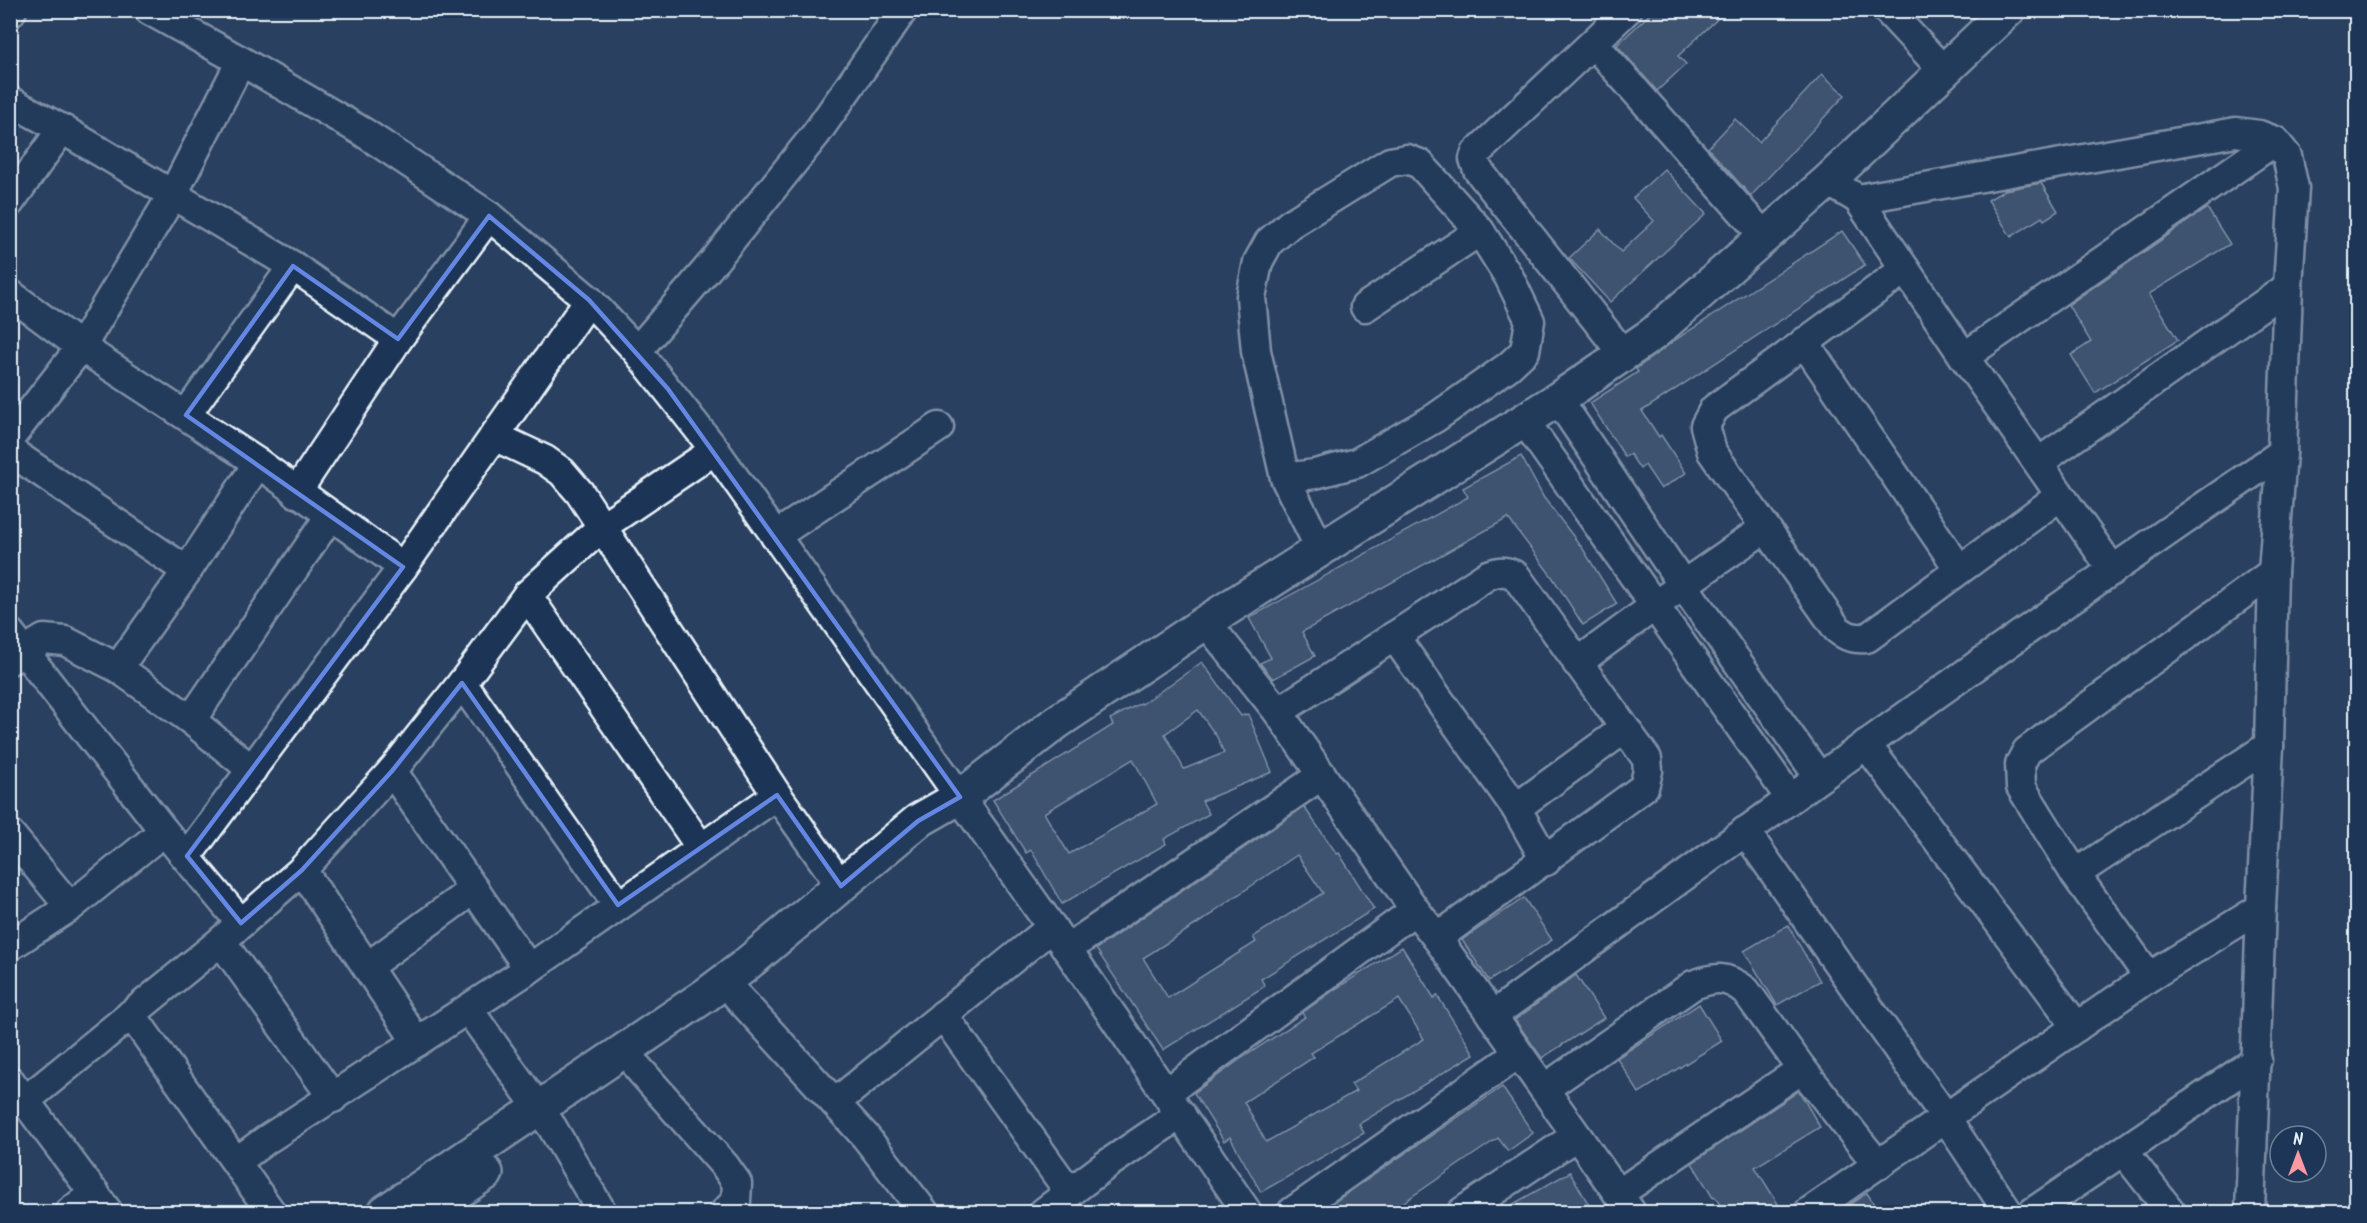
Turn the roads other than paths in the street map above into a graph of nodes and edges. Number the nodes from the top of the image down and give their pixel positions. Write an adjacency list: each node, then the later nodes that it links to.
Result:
1 (149, 10): 7 (street)
2 (903, 10): 28 (street)
3 (1627, 10): 6 (street)
4 (1887, 10): 8 (street)
5 (2008, 10): 8 (main road)
6 (1593, 43): 18 (street); 29 (street)
7 (241, 61): 13 (street); 16 (street)
8 (1943, 70): 12 (main road)
9 (10, 102): 10 (street)
10 (62, 129): 13 (street); 15 (street)
11 (2275, 141): 14 (street); 21 (street); 30 (street)
12 (1828, 181): 14 (street); 18 (main road)
13 (173, 194): 19 (street); 27 (street)
14 (1858, 199): 20 (street)
15 (10, 202)
16 (489, 216): 23 (street); 25 (street)
17 (1480, 231): 24 (street); 42 (street); 42 (street)
18 (1765, 237): 29 (main road)
19 (293, 266): 25 (street); 32 (street)
20 (1905, 268): 26 (street); 30 (street)
21 (2288, 287): 39 (street); 40 (street)
22 (10, 294): 27 (street)
23 (588, 300): 28 (street); 35 (street)
24 (1365, 307)
25 (398, 339): 43 (street)
26 (1804, 342): 47 (street); 51 (street)
27 (81, 347): 32 (street); 36 (street)
28 (637, 351): 37 (street)
29 (1624, 355): 31 (main road)
30 (1964, 357): 40 (street)
31 (1558, 399): 33 (main road); 55 (street)
32 (186, 415): 41 (street)
33 (1524, 420): 49 (main road); 57 (street)
34 (939, 427): 48 (street)
35 (494, 436): 46 (street); 50 (street)
36 (10, 438)
37 (715, 450): 46 (street); 48 (street)
38 (10, 451): 53 (street)
39 (2282, 453): 52 (street); 54 (street)
40 (2039, 462): 44 (street)
41 (258, 463): 43 (street); 53 (street)
42 (1285, 478): 49 (street)
43 (297, 493): 45 (street)
44 (2060, 496): 51 (street); 52 (street)
45 (330, 516): 50 (street); 65 (street)
46 (603, 526): 56 (street); 73 (street)
47 (1765, 528): 51 (street); 55 (street)
48 (776, 536): 74 (street)
49 (1321, 550): 58 (main road)
50 (403, 567): 69 (street)
51 (1959, 569)
52 (2112, 569): 67 (street)
53 (188, 571): 62 (street)
54 (2273, 572): 68 (street); 84 (street)
55 (1683, 585): 57 (street); 72 (street)
56 (527, 595): 63 (street); 80 (street)
57 (1655, 606): 61 (street); 75 (street)
58 (1206, 622): 64 (street); 74 (main road)
59 (1394, 636): 61 (street); 64 (street); 76 (street)
60 (15, 647): 62 (street); 77 (street)
61 (1577, 663): 66 (street)
62 (118, 669): 65 (street)
63 (462, 683): 70 (street); 87 (street)
64 (1278, 712): 71 (street)
65 (191, 720): 69 (street)
66 (1624, 729): 76 (street); 82 (street)
67 (1866, 744): 72 (street); 103 (street)
68 (2269, 746): 84 (street); 89 (street)
69 (252, 770): 81 (street)
70 (392, 771): 83 (street); 86 (street)
71 (1322, 775): 90 (street); 92 (street)
72 (1819, 777): 75 (street)
73 (777, 795): 80 (street); 85 (street)
74 (960, 797): 85 (main road); 92 (street); 98 (main road)
75 (1790, 798): 78 (street)
76 (1516, 808): 82 (street)
77 (164, 831): 81 (street); 88 (street)
78 (1745, 831): 102 (street); 115 (street)
79 (10, 834): 88 (street)
80 (701, 848): 87 (street)
81 (187, 856): 91 (street)
82 (1546, 861): 93 (street)
83 (302, 870): 91 (street); 95 (street)
84 (2075, 874): 97 (street)
85 (841, 886): 114 (main road)
86 (474, 889): 95 (street); 96 (street)
87 (618, 905): 96 (street)
88 (70, 907): 94 (street)
89 (2261, 908): 97 (street); 106 (street)
90 (1415, 910): 93 (street); 113 (street)
91 (231, 932): 100 (street); 111 (street)
92 (1059, 938): 101 (street); 113 (street)
93 (1437, 938): 102 (street)
94 (10, 946)
95 (367, 967): 104 (street)
96 (529, 969): 99 (street)
97 (2149, 977): 103 (street)
98 (737, 996): 107 (main road); 112 (street)
99 (468, 1009): 104 (street); 114 (street)
100 (131, 1014): 110 (street); 118 (street)
101 (943, 1015): 112 (street); 120 (street)
102 (1492, 1016): 105 (street)
103 (2078, 1027): 115 (street)
104 (417, 1042): 111 (street)
105 (1518, 1054): 109 (street); 132 (street)
106 (2256, 1060): 117 (street); 138 (street)
107 (638, 1068): 114 (main road); 129 (street)
108 (1802, 1069): 109 (street); 119 (street); 122 (street)
109 (1544, 1089): 116 (street)
110 (19, 1090): 121 (street)
111 (333, 1098): 118 (street)
112 (835, 1103): 123 (street)
113 (1174, 1103): 120 (street); 131 (street)
114 (546, 1118): 126 (main road); 127 (main road); 128 (street)
115 (1946, 1118): 119 (street); 135 (street)
116 (1576, 1136): 122 (street); 133 (street)
117 (2124, 1152): 136 (street); 137 (street)
118 (236, 1162): 125 (street)
119 (1878, 1166): 134 (street)
120 (1070, 1193): 130 (street)
121 (101, 1203): 124 (street)
122 (1624, 1203)
123 (913, 1209)
124 (70, 1212)
125 (271, 1212)
126 (385, 1212)
127 (427, 1212)
128 (602, 1212)
129 (725, 1212)
130 (1044, 1212)
131 (1248, 1212)
132 (1292, 1212)
133 (1462, 1212)
134 (1809, 1212)
135 (2008, 1212)
136 (2033, 1212)
137 (2171, 1212)
138 (2250, 1212)

